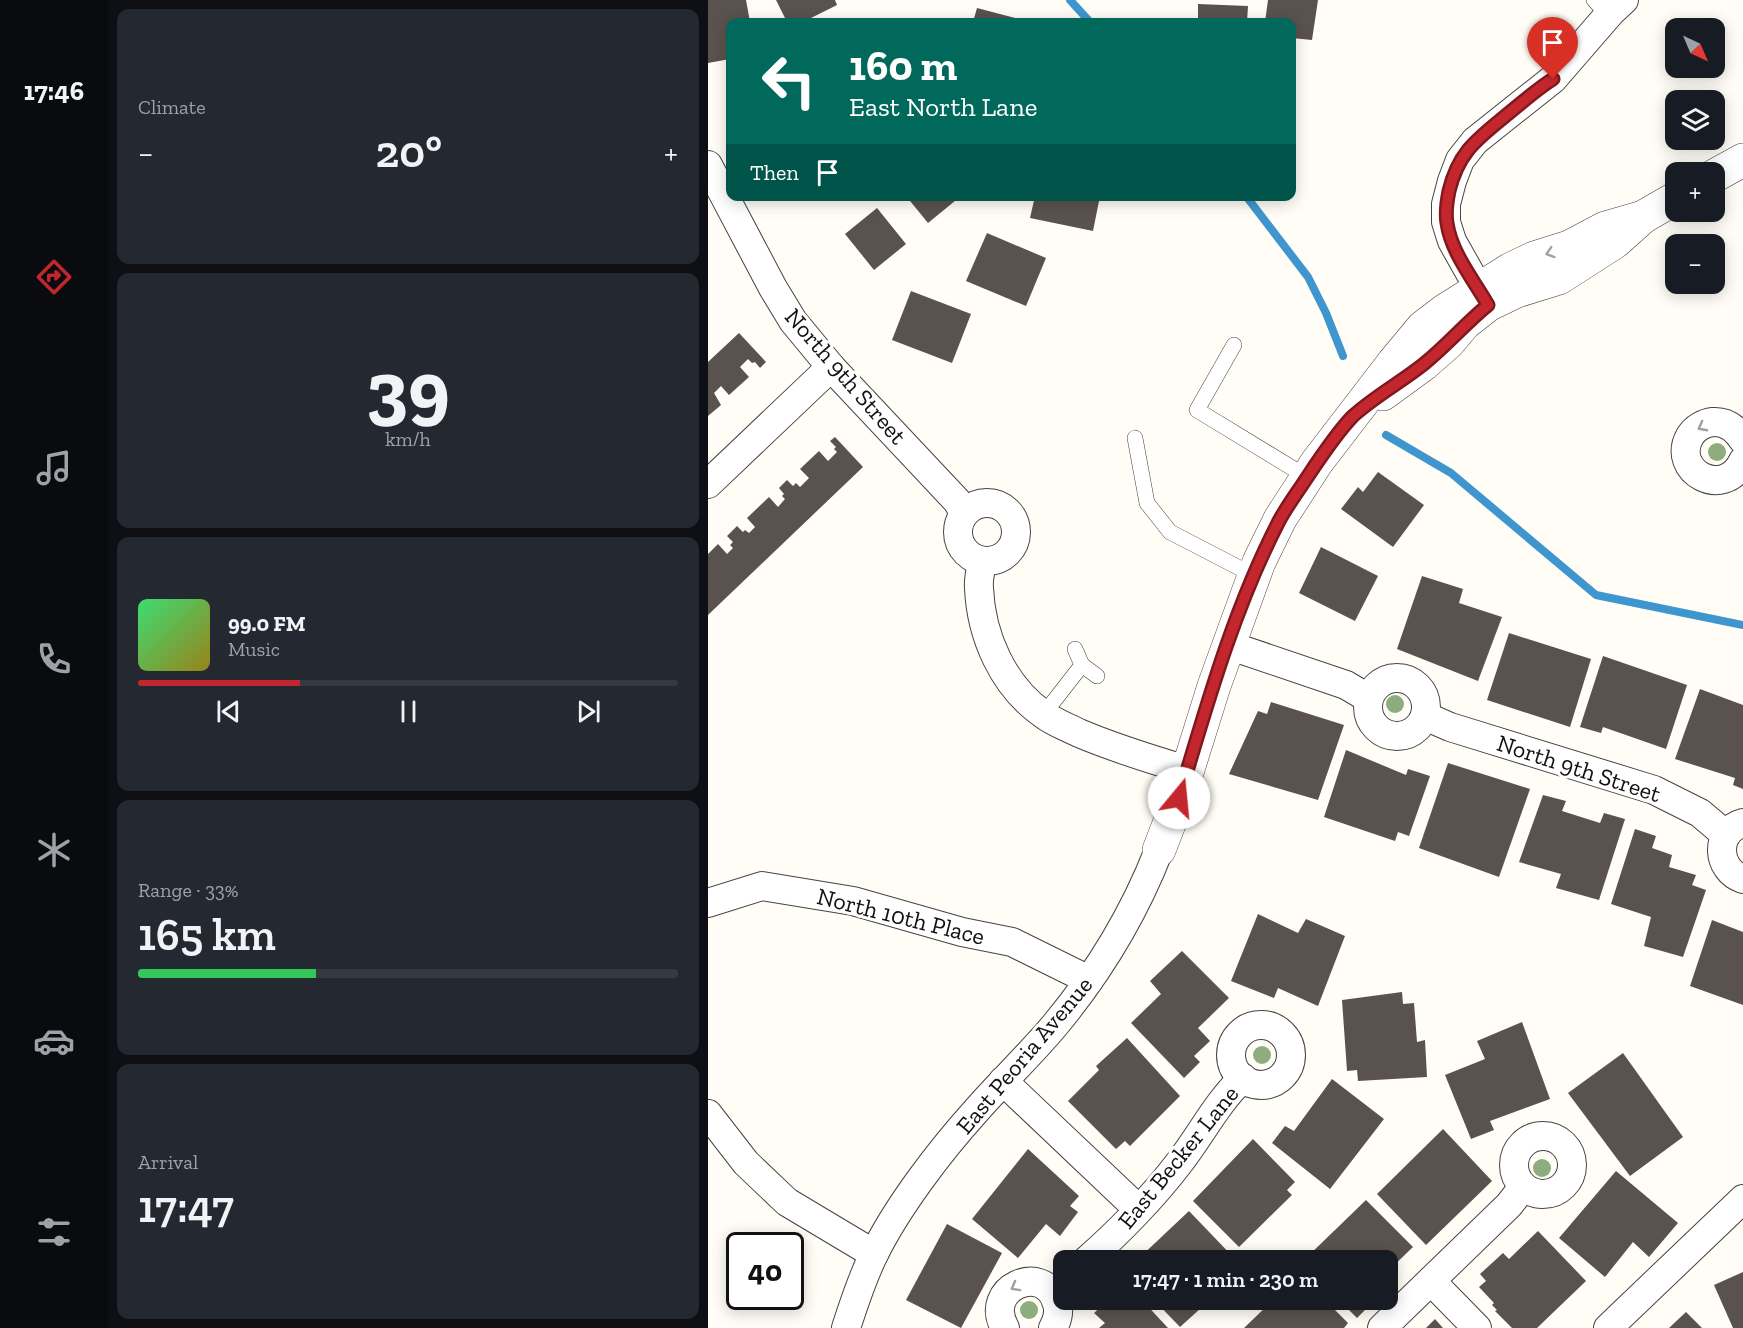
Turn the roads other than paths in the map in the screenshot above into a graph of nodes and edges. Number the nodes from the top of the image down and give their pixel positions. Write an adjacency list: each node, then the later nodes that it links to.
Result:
1 (1609, 5): 8 (street)
2 (1743, 160): 4 (street)
3 (708, 165): 5 (street, North 9th Street)
4 (1725, 170)
5 (726, 199)
6 (727, 201): 10 (street, North 9th Street)
7 (1665, 204): 8 (street, East Peoria Avenue)
8 (1483, 296): 14 (street, East Peoria Avenue)
9 (1234, 345): 14 (lane)
10 (831, 367): 15 (street); 16 (street, North 9th Street)
11 (1135, 438): 18 (lane)
12 (1743, 440): 13 (street, one-way to 13)
13 (1743, 461)
14 (1307, 477): 18 (street, East Peoria Avenue)
15 (708, 484)
16 (964, 513): 17 (street); 17 (street)
17 (982, 561): 24 (street)
18 (1255, 576): 19 (street, East Peoria Avenue)
19 (1228, 645): 23 (street); 26 (street, East Peoria Avenue)
20 (1075, 649): 21 (lane)
21 (1082, 665): 22 (lane); 24 (lane)
22 (1097, 676)
23 (1368, 698): 25 (street); 25 (street)
24 (1043, 715): 26 (street)
25 (1425, 716): 27 (street, North 9th Street)
26 (1187, 770): 28 (street, East Peoria Avenue)
27 (1734, 829): 29 (street, North 9th Street)
28 (1163, 839): 31 (street, East Peoria Avenue)
29 (1743, 879)
30 (708, 903): 31 (street, North 10th Place)
31 (1089, 980): 33 (street, East Peoria Avenue)
32 (1243, 1078): 37 (street, East Becker Lane)
33 (1003, 1081): 37 (street); 39 (street, East Peoria Avenue)
34 (708, 1114): 39 (street)
35 (1523, 1187): 40 (street)
36 (1743, 1199): 48 (street)
37 (1138, 1209): 38 (street, East Becker Lane)
38 (1098, 1250)
39 (874, 1254): 43 (street, East Peoria Avenue)
40 (1431, 1281): 46 (street); 47 (street)
41 (1053, 1287): 44 (street, one-way to 44)
42 (1058, 1310): 45 (street)
43 (846, 1328)
44 (1005, 1328)
45 (1053, 1328)
46 (1382, 1328)
47 (1477, 1328)
48 (1608, 1328)

